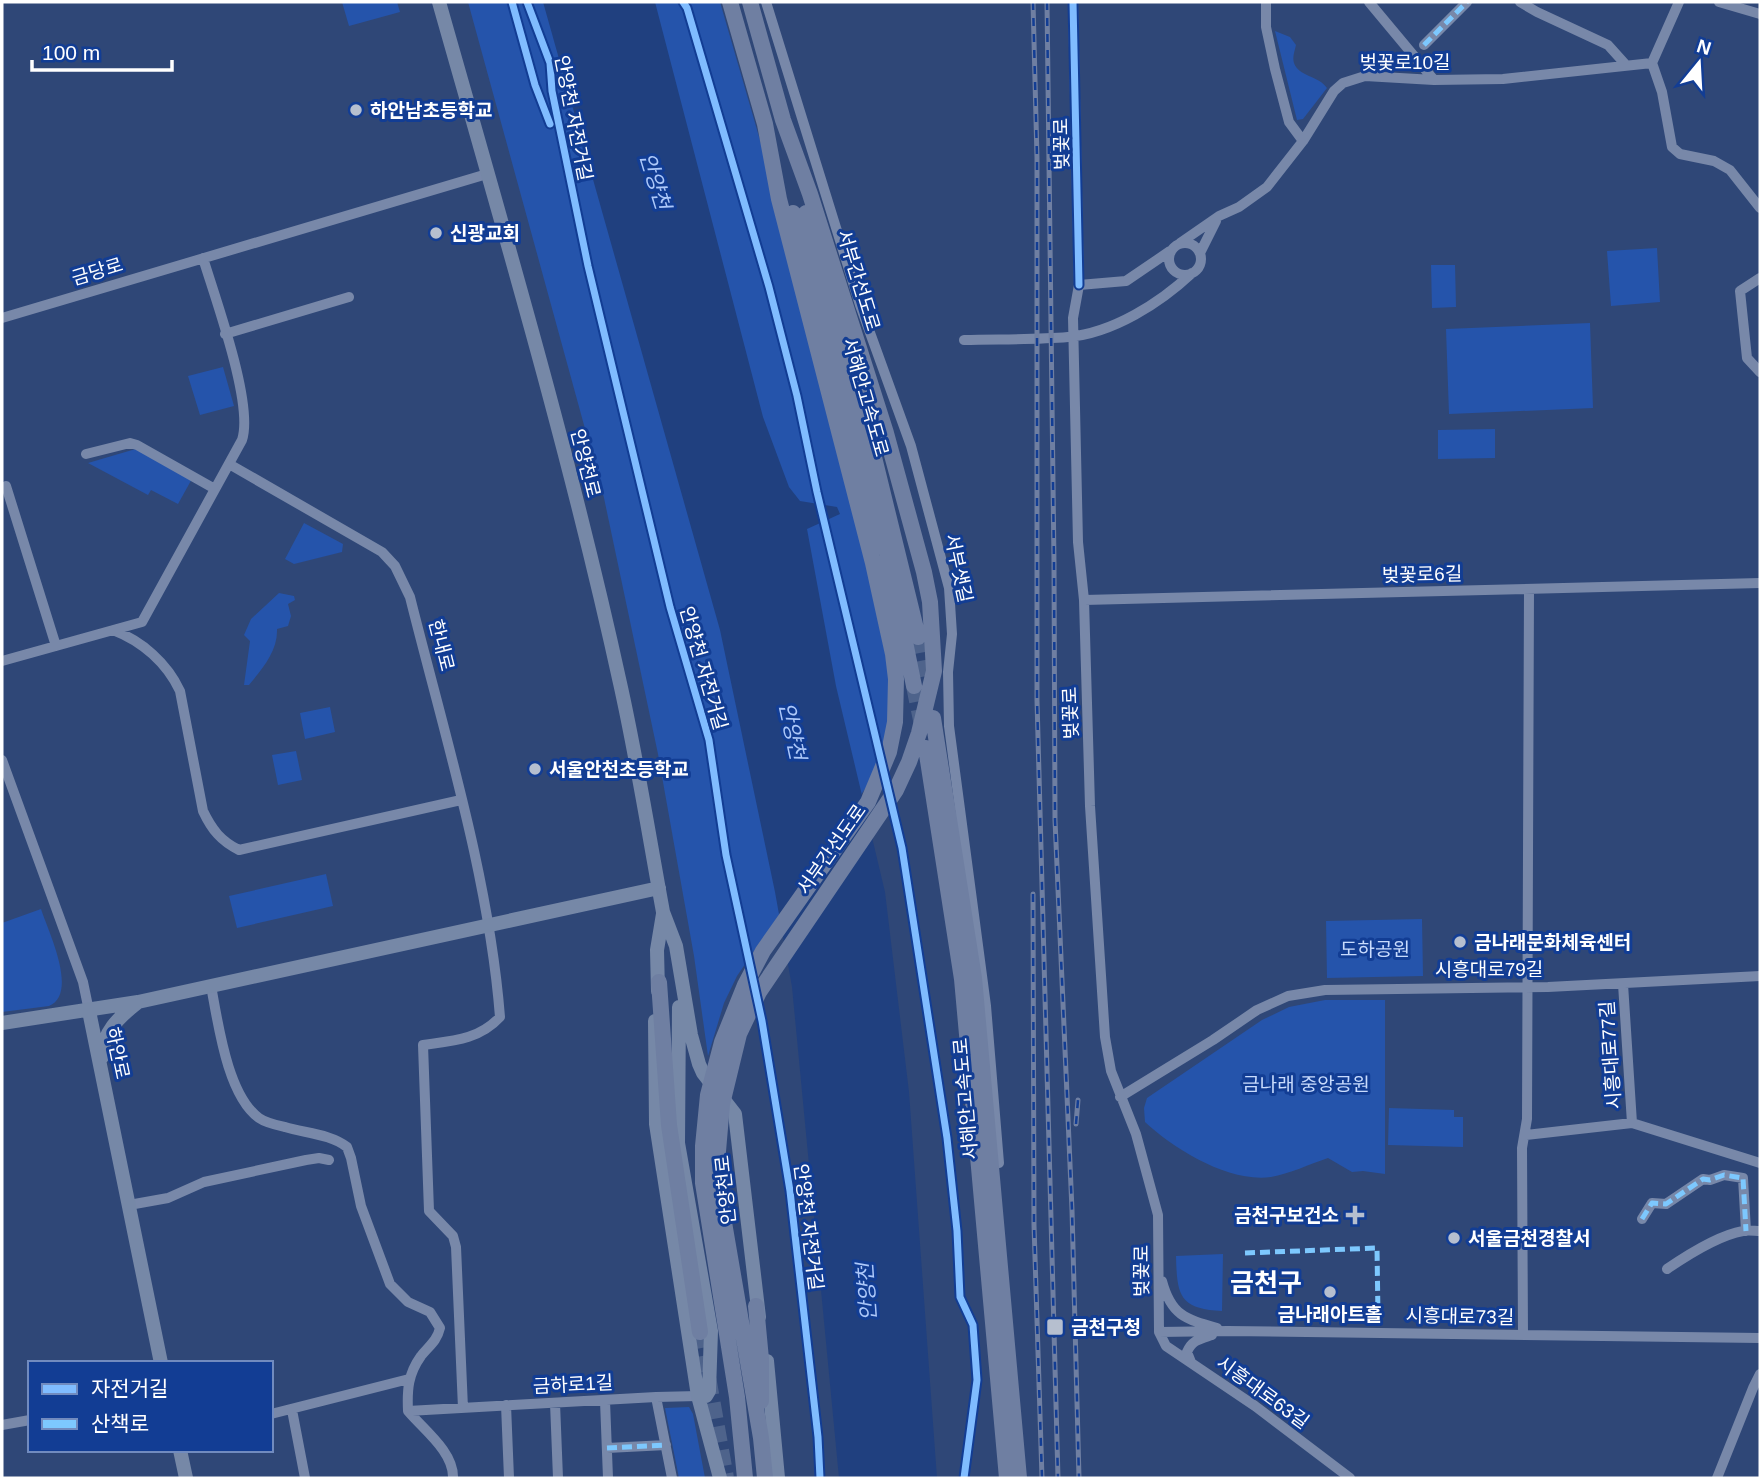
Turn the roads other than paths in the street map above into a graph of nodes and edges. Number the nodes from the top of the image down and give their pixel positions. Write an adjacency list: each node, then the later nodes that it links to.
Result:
1 (437, 2): 15 (main road)
2 (445, 2): 15 (main road)
3 (730, 2): 21 (highway, 서부간선도로)
4 (750, 2): 20 (highway, 서부간선도로)
5 (766, 2): 73 (street, 서부샛길)
6 (1073, 2): 33 (street, 벚꽃로)
7 (1266, 2): 22 (street)
8 (1369, 2): 19 (street)
9 (1520, 2): 18 (street)
10 (1679, 2): 17 (street)
11 (1719, 2): 13 (street)
12 (1460, 5): 16 (street)
13 (1746, 5): 14 (street)
14 (1760, 14)
15 (447, 29): 23 (main road, 안양천로)
16 (1424, 45)
17 (1652, 63): 18 (street, 벚꽃로10길); 24 (street)
18 (1626, 65): 19 (street, 벚꽃로10길)
19 (1434, 80): 22 (street, 벚꽃로10길)
20 (783, 120): 47 (highway, 서해안고속도로); 88 (highway, 서부간선도로)
21 (765, 124): 50 (highway, 서해안고속도로); 88 (highway, 서부간선도로)
22 (1303, 141): 25 (street, 벚꽃로10길)
23 (487, 174): 29 (street, 금당로); 55 (main road, 안양천로)
24 (1760, 208)
25 (1219, 216): 26 (street, 벚꽃로10길); 28 (street)
26 (1180, 243): 27 (street, 벚꽃로10길); 28 (street)
27 (1170, 251): 30 (street, 벚꽃로10길); 31 (street)
28 (1200, 253): 31 (street)
29 (203, 258): 35 (street, 금당로); 36 (street)
30 (1150, 266): 31 (street); 33 (street, 벚꽃로10길)
31 (1183, 273): 37 (street)
32 (1760, 278): 38 (street)
33 (1079, 285): 45 (street, 벚꽃로)
34 (349, 297): 36 (street)
35 (2, 318)
36 (225, 334): 40 (street)
37 (964, 340)
38 (1760, 372)
39 (86, 454): 42 (street)
40 (229, 464): 42 (street); 54 (street, 한내로)
41 (6, 486): 48 (street)
42 (215, 489): 46 (street)
43 (1760, 583): 44 (street, 벚꽃로6길)
44 (1529, 589): 45 (street, 벚꽃로6길); 64 (street)
45 (1084, 600): 69 (street, 벚꽃로)
46 (113, 630): 48 (street); 54 (street)
47 (918, 637)
48 (56, 646): 49 (street)
49 (2, 661)
50 (914, 686)
51 (933, 718): 60 (highway, 서해안고속도로)
52 (926, 748): 60 (highway, 서해안고속도로)
53 (2, 760): 66 (street, 하안로)
54 (461, 800): 57 (street, 한내로)
55 (659, 888): 56 (main road, 안양천로); 57 (main road)
56 (663, 912): 58 (main road, 안양천로); 61 (main road, 안양천로)
57 (490, 925): 63 (main road); 97 (street, 한내로)
58 (680, 976): 81 (main road, 안양천로); 92 (main road)
59 (1760, 976): 62 (street, 시흥대로79길)
60 (968, 978): 120 (highway, 서해안고속도로); 121 (highway, 서해안고속도로)
61 (659, 982): 83 (highway); 92 (main road, 안양천로)
62 (1623, 984): 64 (street, 시흥대로79길); 70 (street, 시흥대로77길)
63 (211, 986): 65 (main road); 91 (street)
64 (1528, 987): 69 (street, 시흥대로79길); 71 (street)
65 (138, 1002): 66 (main road); 68 (main road)
66 (89, 1011): 67 (main road); 68 (main road, 하안로)
67 (2, 1023)
68 (102, 1069): 75 (main road, 하안로)
69 (1121, 1097): 79 (street, 벚꽃로)
70 (1632, 1123): 71 (street, 시흥대로77길); 74 (street, 시흥대로77길)
71 (1526, 1135): 85 (street)
72 (329, 1160): 75 (street)
73 (999, 1163)
74 (1760, 1163)
75 (129, 1205): 87 (main road, 하안로)
76 (1642, 1219): 77 (street)
77 (1746, 1231): 78 (street); 80 (street)
78 (1760, 1231)
79 (1158, 1265): 82 (street); 84 (street, 벚꽃로)
80 (1668, 1269)
81 (757, 1306): 103 (highway); 119 (main road, 안양천로)
82 (1228, 1331): 84 (street, 시흥대로73길); 85 (street, 시흥대로73길); 89 (street)
83 (700, 1332)
84 (1159, 1332): 89 (street, 시흥대로63길)
85 (1523, 1335): 86 (street, 시흥대로73길)
86 (1760, 1338)
87 (161, 1361)
88 (738, 1361): 103 (highway, 서부간선도로); 115 (highway); 116 (highway, 서부간선도로); 117 (highway)
89 (1195, 1365): 122 (street, 시흥대로63길)
90 (1760, 1374): 123 (street)
91 (409, 1379): 98 (street); 99 (street)
92 (698, 1396): 93 (street, 금하로1길); 114 (main road, 안양천로)
93 (656, 1397): 94 (street, 금하로1길); 104 (street)
94 (605, 1401): 95 (street, 금하로1길); 105 (street)
95 (555, 1403): 96 (street, 금하로1길); 111 (street)
96 (506, 1405): 97 (street, 금하로1길); 110 (street)
97 (463, 1408): 99 (street, 금하로1길)
98 (292, 1410): 100 (street); 108 (street)
99 (408, 1411): 109 (street)
100 (273, 1414)
101 (28, 1420): 102 (street)
102 (2, 1425)
103 (761, 1438): 118 (highway, 서부간선도로)
104 (666, 1445): 105 (street); 113 (street)
105 (607, 1448): 112 (street)
106 (180, 1452): 107 (main road)
107 (186, 1478)
108 (305, 1478)
109 (453, 1478)
110 (509, 1478)
111 (558, 1478)
112 (608, 1478)
113 (672, 1478)
114 (720, 1478)
115 (736, 1478)
116 (745, 1478)
117 (754, 1478)
118 (765, 1478)
119 (778, 1478)
120 (1007, 1478)
121 (1019, 1478)
122 (1350, 1478)
123 (1717, 1478)

